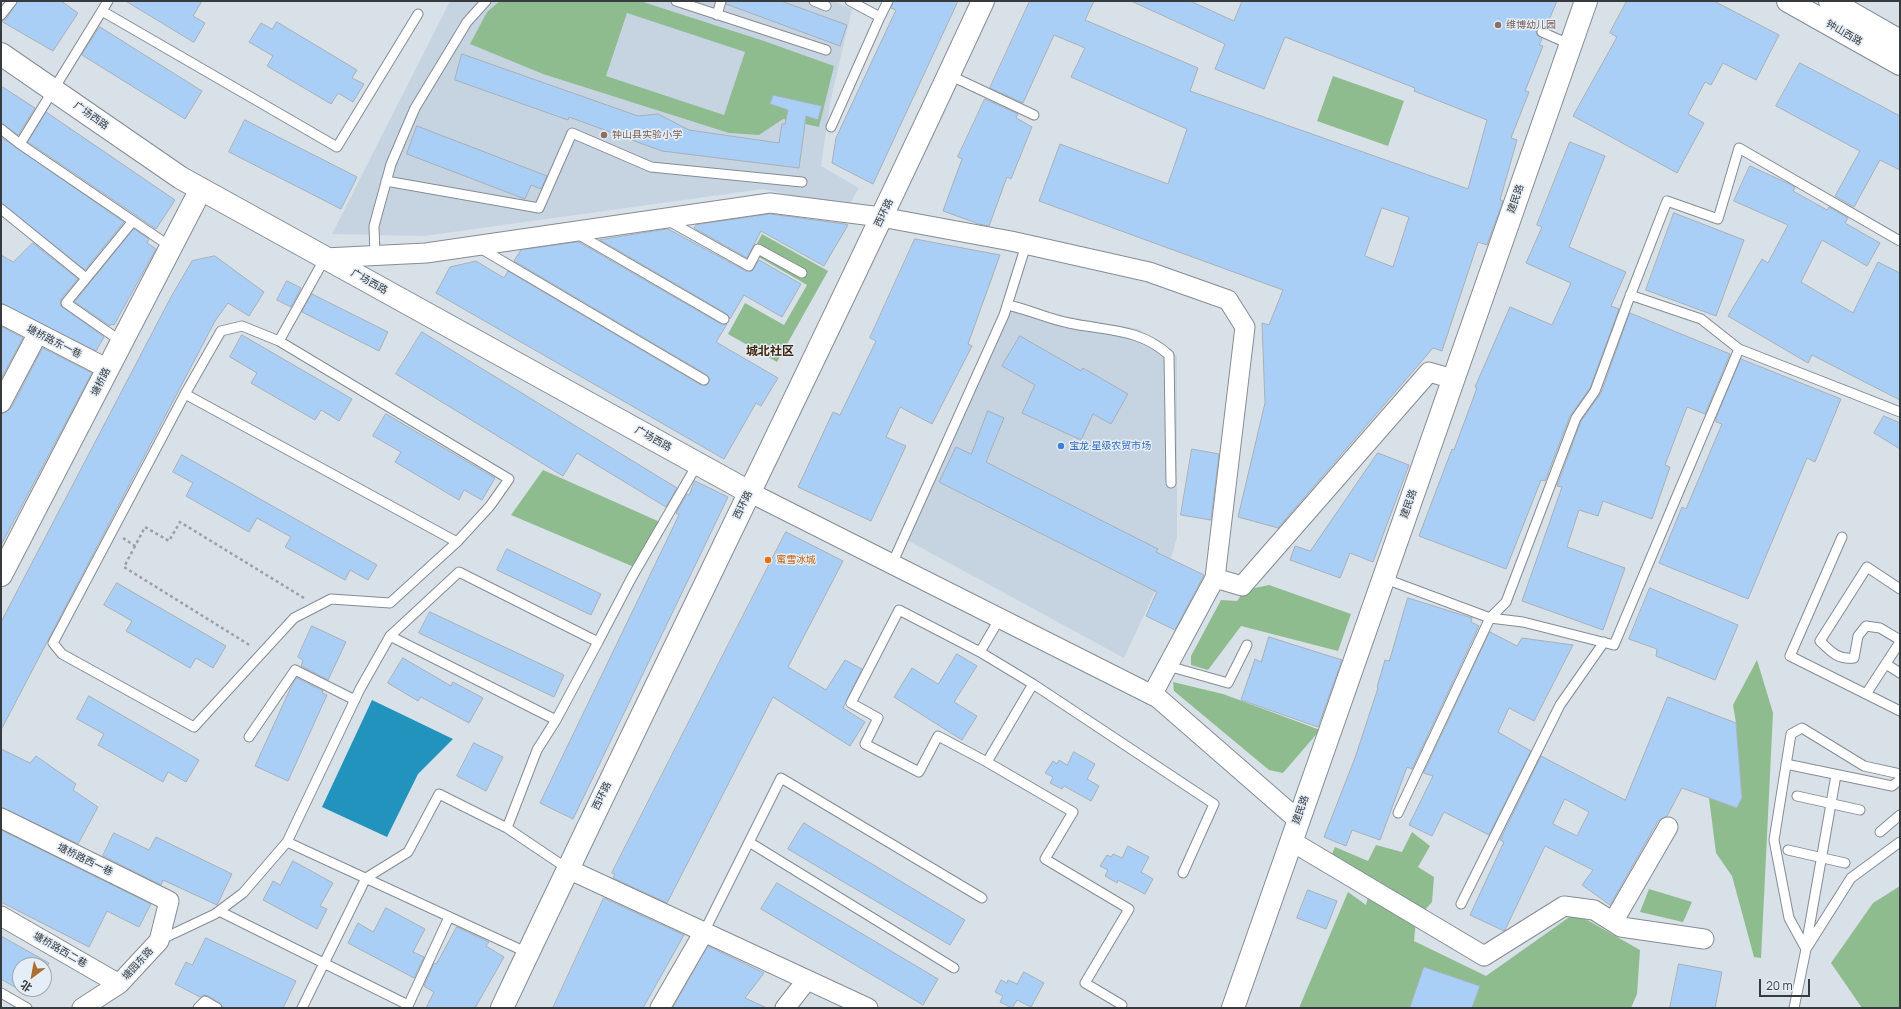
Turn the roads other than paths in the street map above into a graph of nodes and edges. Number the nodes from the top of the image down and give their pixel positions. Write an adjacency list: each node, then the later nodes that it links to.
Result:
1 (12, 1): 17 (lane)
2 (108, 1): 14 (lane)
3 (486, 1): 31 (lane)
4 (676, 1): 16 (lane)
5 (721, 1): 16 (lane)
6 (814, 1): 13 (lane)
7 (850, 1): 18 (lane)
8 (888, 1): 18 (lane)
9 (983, 1): 25 (street, 西环路)
10 (1586, 1): 21 (street, 建民路)
11 (1788, 1): 24 (street, 钟山西路)
12 (1830, 1): 20 (street, 钟山西路)
13 (826, 6)
14 (102, 11): 15 (lane); 26 (lane)
15 (418, 14)
16 (717, 14): 22 (lane)
17 (1, 15)
18 (880, 17): 28 (lane)
19 (1542, 32): 21 (lane)
20 (1900, 41)
21 (1570, 45): 56 (street, 建民路)
22 (826, 50)
23 (1, 54): 26 (street, 广场西路)
24 (1900, 64)
25 (949, 75): 27 (lane); 35 (street, 西环路)
26 (53, 90): 30 (lane); 33 (street, 广场西路)
27 (1034, 115)
28 (831, 127)
29 (1, 129): 30 (lane)
30 (20, 144): 37 (lane)
31 (386, 181): 32 (lane); 43 (lane)
32 (802, 182)
33 (201, 189): 42 (street, 塘桥路); 44 (street, 广场西路)
34 (1, 209): 46 (lane)
35 (881, 217): 36 (street); 40 (street); 63 (street, 西环路)
36 (664, 218): 38 (street); 45 (lane)
37 (132, 221): 42 (lane); 46 (lane)
38 (573, 232): 41 (street); 50 (lane)
39 (1900, 241): 47 (lane)
40 (1026, 244): 48 (lane); 68 (street)
41 (476, 246): 43 (street); 57 (lane)
42 (171, 247): 53 (street, 塘桥路)
43 (375, 255): 44 (street)
44 (325, 258): 52 (lane); 61 (street, 广场西路)
45 (802, 273)
46 (86, 278): 53 (lane)
47 (1630, 295): 54 (lane); 72 (lane)
48 (1007, 305): 62 (lane); 66 (lane)
49 (1, 314): 51 (street, 塘桥路东一巷)
50 (724, 319)
51 (38, 333): 55 (street, 塘桥路东一巷); 59 (street)
52 (279, 341): 58 (lane); 65 (lane)
53 (122, 342): 55 (street, 塘桥路)
54 (1739, 349): 60 (lane); 76 (lane)
55 (108, 369): 67 (street, 塘桥路)
56 (1453, 379): 68 (street); 69 (street, 建民路)
57 (704, 380)
58 (185, 394): 65 (lane); 65 (lane)
59 (1, 403)
60 (1900, 412)
61 (698, 463): 63 (street, 广场西路); 75 (lane)
62 (1171, 483)
63 (749, 492): 66 (street); 111 (street, 西环路)
64 (1842, 537): 83 (lane)
65 (457, 542)
66 (892, 564): 71 (street)
67 (1, 575)
68 (1215, 578): 80 (street)
69 (1383, 578): 72 (lane); 100 (street, 建民路)
70 (1900, 589): 74 (lane)
71 (1000, 618): 78 (lane); 84 (street)
72 (1490, 618): 76 (lane); 97 (lane)
73 (390, 636): 75 (lane); 85 (lane); 87 (lane)
74 (1900, 641): 79 (lane)
75 (598, 642): 87 (lane)
76 (1604, 642): 116 (lane)
77 (1247, 645): 80 (lane)
78 (980, 652): 82 (lane); 89 (lane)
79 (1886, 664): 81 (lane); 83 (lane)
80 (1168, 666): 84 (street)
81 (1900, 673)
82 (1033, 684): 89 (lane); 112 (lane)
83 (1866, 694): 86 (lane)
84 (1152, 695): 100 (street)
85 (355, 700): 88 (lane); 105 (lane)
86 (1900, 711)
87 (556, 720): 102 (lane)
88 (249, 737)
89 (987, 762): 131 (lane)
90 (1786, 764): 91 (lane); 92 (lane); 124 (lane)
91 (1836, 774): 93 (lane); 95 (lane)
92 (1900, 774)
93 (1900, 780)
94 (1797, 796): 95 (lane)
95 (1831, 804): 96 (lane); 109 (lane)
96 (1860, 810)
97 (1398, 814)
98 (1900, 816): 103 (lane)
99 (1, 818): 115 (street, 塘桥路西一巷)
100 (1298, 820): 104 (street, 建民路)
101 (1668, 827): 120 (street)
102 (507, 828): 111 (lane); 113 (lane)
103 (1880, 832)
104 (1290, 841): 120 (street); 142 (street, 建民路)
105 (287, 842): 113 (lane); 117 (lane)
106 (749, 842): 114 (lane); 121 (lane); 127 (lane)
107 (1900, 842): 124 (lane)
108 (1788, 850): 109 (lane)
109 (1821, 859): 110 (lane); 124 (lane)
110 (1844, 863)
111 (568, 869): 121 (street); 125 (street, 西环路)
112 (1182, 873)
113 (366, 878): 119 (lane); 126 (lane)
114 (982, 898)
115 (169, 901): 123 (street, 塘园东路)
116 (1461, 904)
117 (219, 911): 123 (lane); 126 (lane)
118 (1, 916): 129 (street, 塘桥路西二巷)
119 (449, 917): 125 (lane); 132 (lane)
120 (1613, 922): 122 (street)
121 (704, 932): 128 (street); 139 (street)
122 (1704, 939)
123 (159, 941): 129 (street, 塘园东路)
124 (1806, 949): 143 (lane)
125 (528, 953): 138 (street, 西环路)
126 (324, 964): 132 (lane); 137 (lane)
127 (954, 968)
128 (807, 980): 140 (street); 141 (street)
129 (119, 984): 134 (street, 塘园东路)
130 (1, 993): 133 (lane)
131 (1122, 1005)
132 (408, 1007)
133 (27, 1008)
134 (82, 1008)
135 (198, 1008): 136 (lane)
136 (217, 1008)
137 (302, 1008)
138 (502, 1008)
139 (660, 1008)
140 (785, 1008)
141 (868, 1008)
142 (1233, 1008)
143 (1794, 1008)

